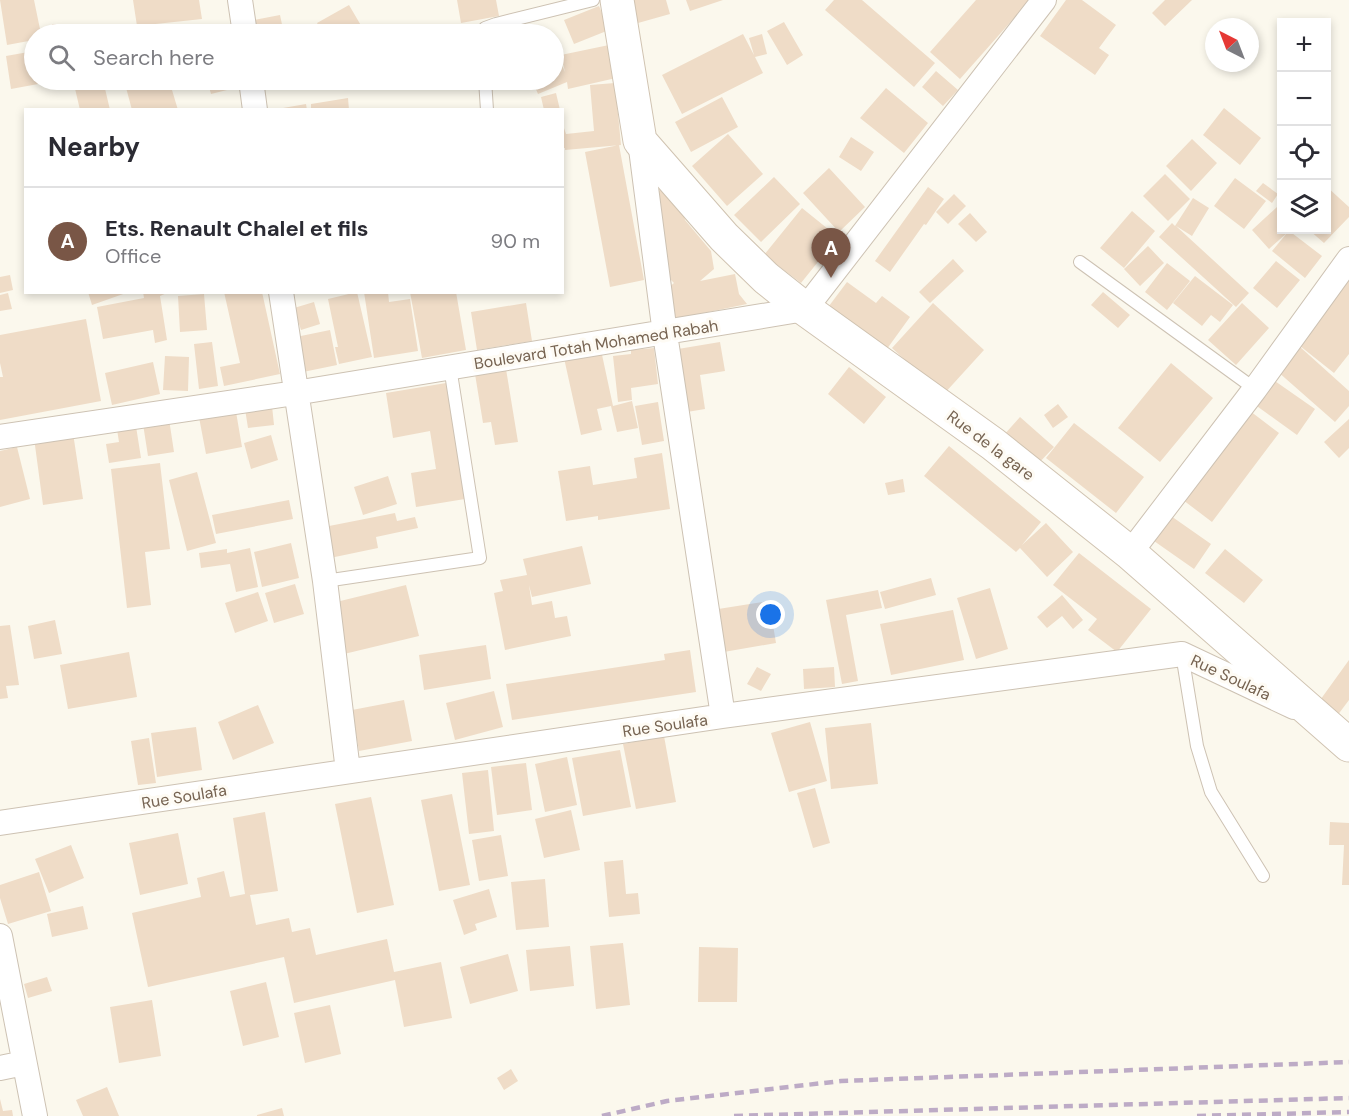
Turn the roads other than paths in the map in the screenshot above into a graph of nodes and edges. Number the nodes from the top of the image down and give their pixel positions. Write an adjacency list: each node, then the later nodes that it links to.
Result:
1 (240, 0): 5 (street)
2 (593, 0): 6 (lane)
3 (617, 0): 11 (main road)
4 (1044, 0): 15 (street)
5 (244, 24)
6 (496, 24)
7 (252, 90): 9 (street)
8 (486, 90): 10 (lane)
9 (255, 108)
10 (487, 108)
11 (640, 141): 15 (main road, Rue de la gare); 16 (street)
12 (1349, 259): 18 (street)
13 (1080, 262): 18 (lane)
14 (281, 294): 19 (street)
15 (805, 309): 16 (street, Boulevard Totah Mohamed Rabah); 21 (main road, Rue de la gare)
16 (665, 334): 17 (street, Boulevard Totah Mohamed Rabah); 24 (street)
17 (450, 367): 19 (street, Boulevard Totah Mohamed Rabah); 22 (lane)
18 (1254, 389): 21 (street)
19 (295, 393): 20 (street, Boulevard Totah Mohamed Rabah); 22 (street)
20 (0, 437)
21 (1130, 553): 25 (main road, Rue de la gare)
22 (325, 581): 27 (street)
23 (1182, 654): 24 (street, Rue Soulafa); 25 (street, Rue Soulafa); 29 (lane)
24 (723, 716): 27 (street, Rue Soulafa)
25 (1318, 718): 26 (main road, Rue de la gare)
26 (1349, 745)
27 (348, 771): 28 (street, Rue Soulafa)
28 (0, 823)
29 (1263, 876)
30 (0, 936): 31 (street)
31 (24, 1063): 32 (street); 33 (street)
32 (0, 1068)
33 (34, 1116)

